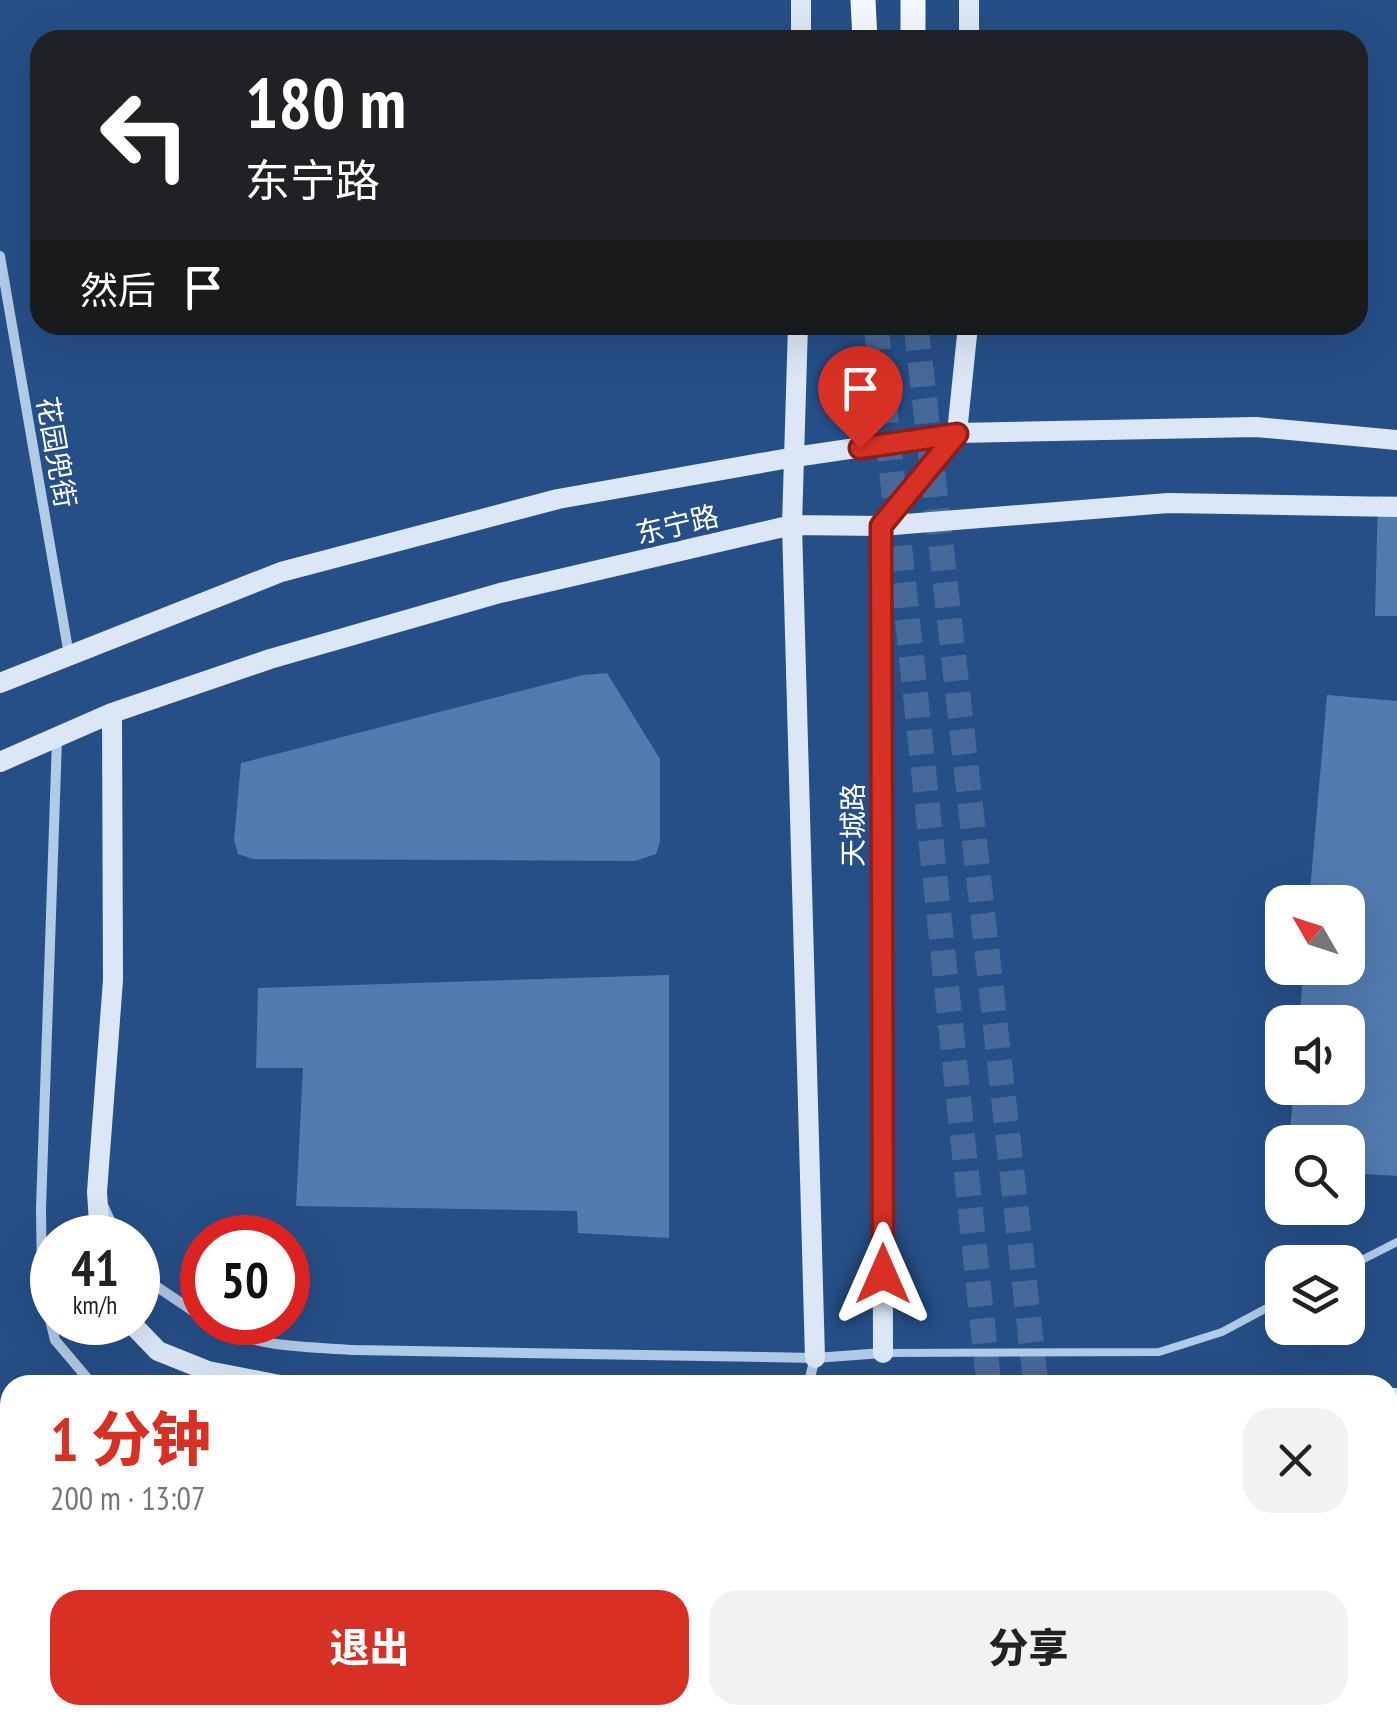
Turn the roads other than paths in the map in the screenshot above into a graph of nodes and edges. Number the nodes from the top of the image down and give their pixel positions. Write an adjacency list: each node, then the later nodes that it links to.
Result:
1 (801, 0): 5 (main road)
2 (864, 0): 6 (main road)
3 (913, 0): 7 (main road)
4 (969, 0): 8 (main road)
5 (801, 30)
6 (865, 30)
7 (913, 30)
8 (969, 30)
9 (0, 256): 18 (street, 花园兜街)
10 (798, 335): 14 (main road, 天城路)
11 (967, 335): 12 (main road)
12 (957, 434): 13 (main road, 东宁路); 14 (main road, 东宁路); 17 (main road)
13 (1397, 440)
14 (795, 458): 16 (main road, 天城路); 18 (main road, 东宁路)
15 (1397, 507): 17 (main road, 东宁路)
16 (792, 525): 17 (main road, 东宁路); 20 (main road, 东宁路); 32 (main road, 天城路)
17 (881, 526): 31 (main road, 天城路)
18 (70, 656): 19 (main road, 东宁路)
19 (0, 684)
20 (112, 713): 21 (main road, 东宁路); 23 (main road)
21 (57, 738): 22 (main road, 东宁路); 33 (street)
22 (0, 762)
23 (97, 1192): 24 (main road); 25 (street)
24 (98, 1215)
25 (108, 1215)
26 (1397, 1242): 27 (lane)
27 (1365, 1258)
28 (1265, 1309): 31 (lane)
29 (152, 1345): 34 (main road)
30 (282, 1345): 32 (street)
31 (883, 1353): 32 (street)
32 (815, 1358): 35 (street)
33 (83, 1375)
34 (229, 1375)
35 (811, 1375)

